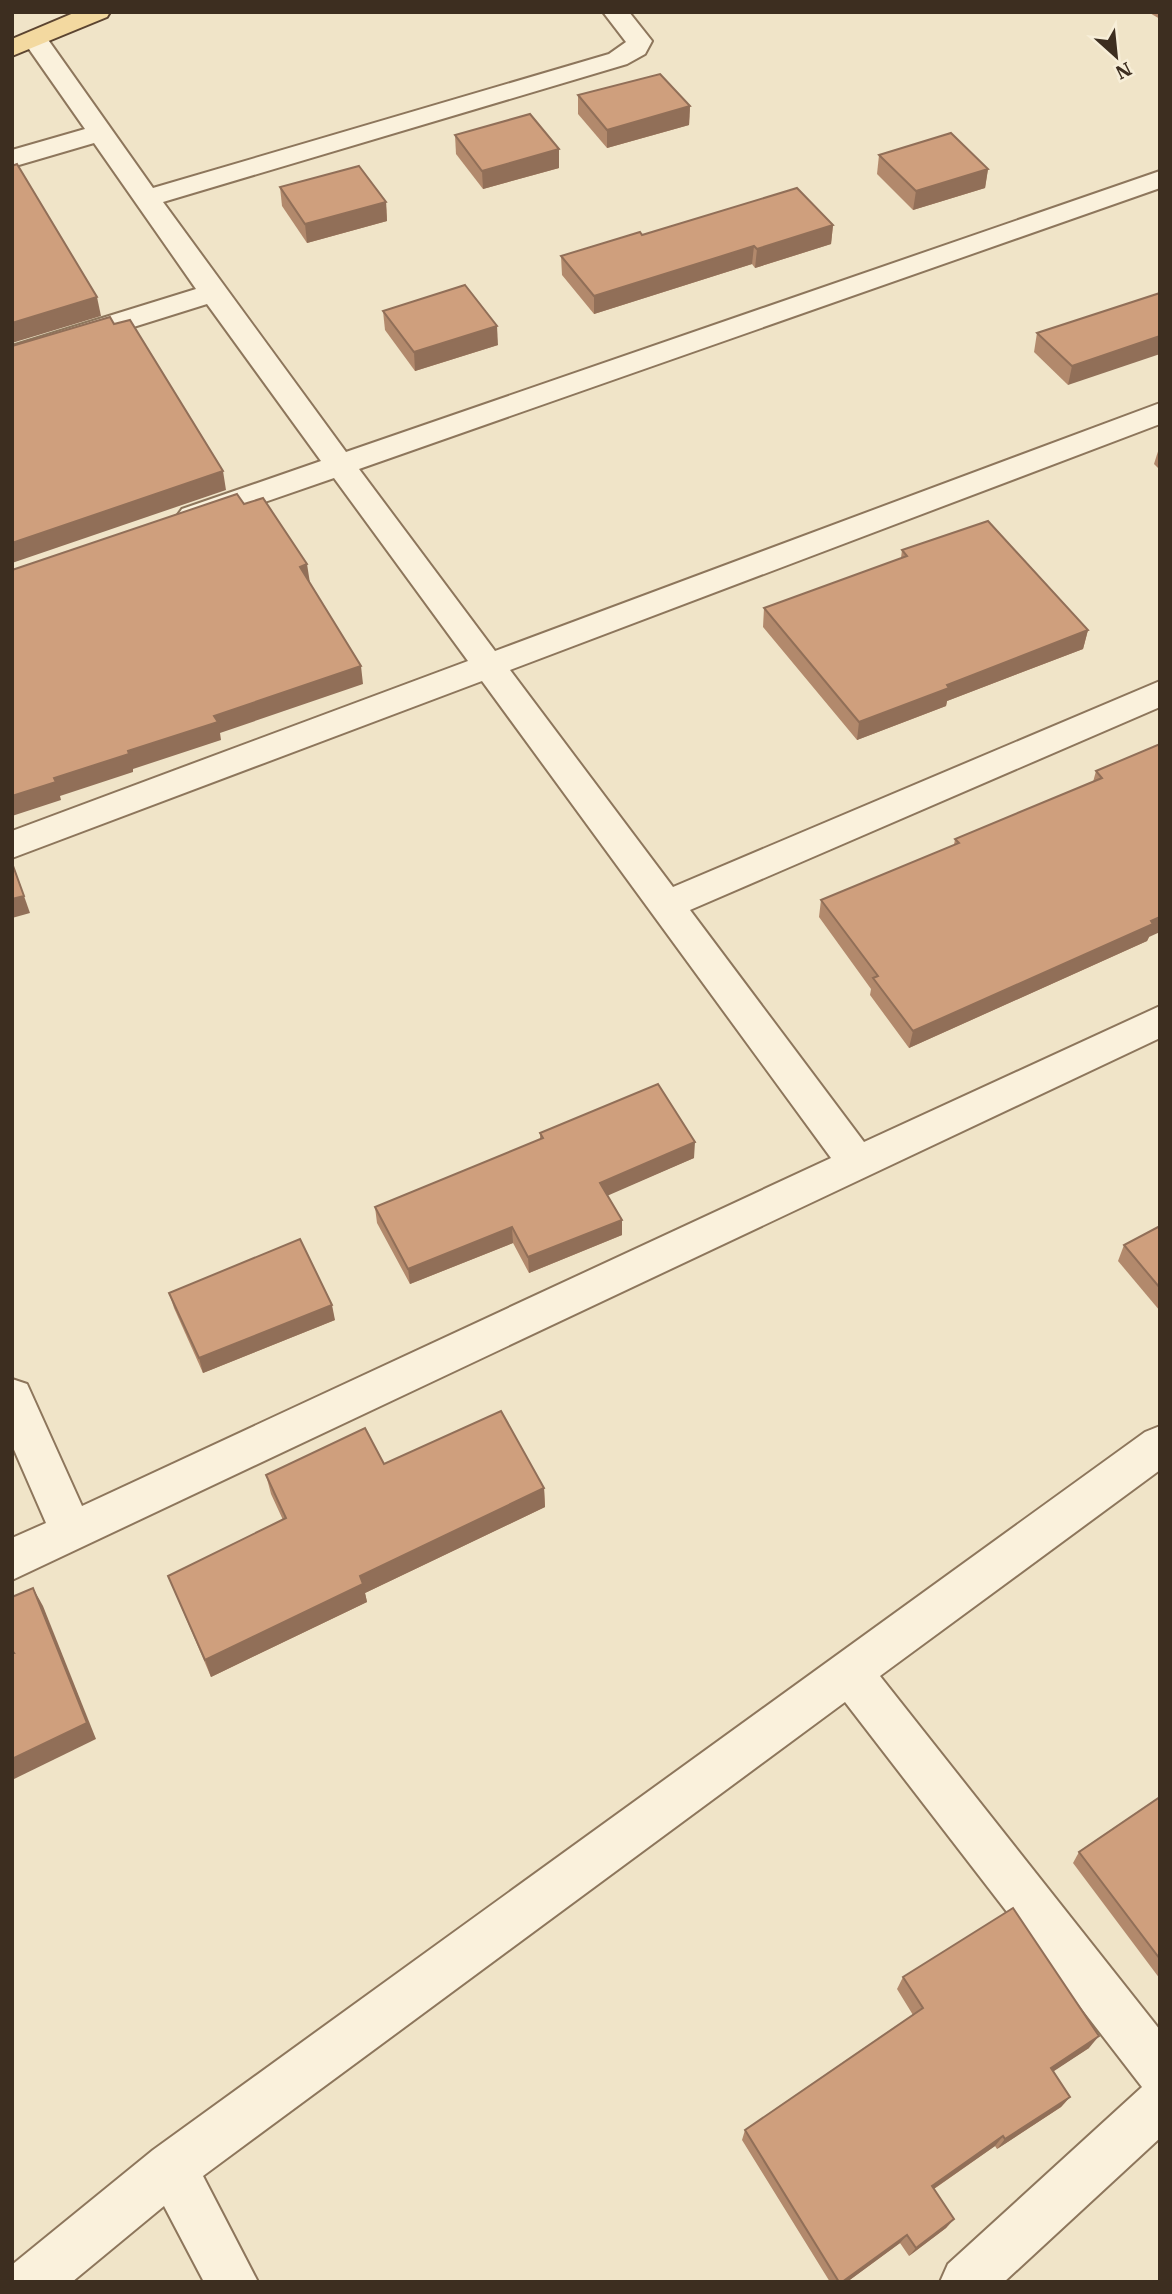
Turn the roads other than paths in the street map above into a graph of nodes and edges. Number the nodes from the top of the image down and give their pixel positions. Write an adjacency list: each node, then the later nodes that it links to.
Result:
1 (98, 12): 3 (main road)
2 (615, 12): 7 (street)
3 (24, 43): 4 (street)
4 (102, 132): 5 (street); 7 (street)
5 (12, 159)
6 (1160, 179): 11 (street)
7 (149, 198): 8 (street)
8 (213, 293): 9 (street); 11 (street)
9 (12, 356)
10 (1160, 412): 13 (street)
11 (341, 466): 12 (street); 13 (street)
12 (170, 524)
13 (488, 664): 15 (street); 16 (street)
14 (1160, 692): 16 (street)
15 (12, 845)
16 (667, 905): 18 (street)
17 (1160, 1021): 18 (street)
18 (856, 1162): 21 (street)
19 (12, 1397): 21 (street)
20 (1160, 1445): 23 (street)
21 (72, 1532): 22 (street)
22 (12, 1560)
23 (850, 1673): 24 (street); 26 (street)
24 (1160, 2070)
25 (1160, 2104): 29 (street)
26 (171, 2168): 27 (street); 28 (street)
27 (31, 2282)
28 (232, 2282)
29 (966, 2282)

